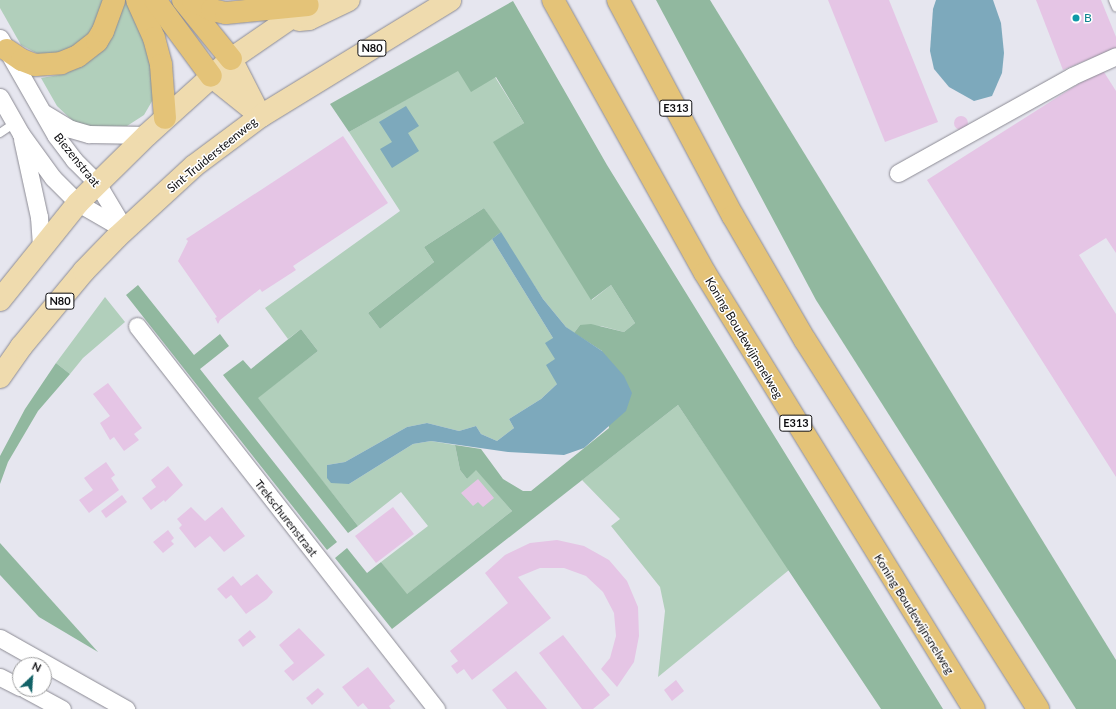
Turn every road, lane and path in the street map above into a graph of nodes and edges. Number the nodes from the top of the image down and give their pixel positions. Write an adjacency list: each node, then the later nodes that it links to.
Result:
1 (114, 0): 14 (highway)
2 (137, 0): 21 (highway)
3 (155, 0): 17 (highway)
4 (184, 0): 16 (highway)
5 (193, 0): 11 (highway)
6 (349, 0): 13 (main road)
7 (450, 0): 20 (main road, Sint-Truidersteenweg / N80)
8 (618, 0): 41 (highway, E313)
9 (1113, 0): 12 (lane)
10 (554, 2): 40 (highway, Koning Boudewijnsnelweg / E313)
11 (312, 3): 13 (main road)
12 (1116, 7)
13 (285, 21): 16 (main road)
14 (3, 44): 19 (street, Biezenstraat)
15 (1116, 56): 25 (street)
16 (231, 59): 17 (main road); 20 (main road)
17 (211, 76): 20 (main road); 21 (main road)
18 (0, 97): 22 (street)
19 (41, 112): 24 (street, Biezenstraat); 26 (street, Biezenstraat)
20 (261, 116): 28 (main road, Sint-Truidersteenweg / N80)
21 (165, 118): 24 (main road)
22 (18, 129): 23 (lane); 27 (street); 29 (street)
23 (0, 133)
24 (146, 135): 26 (main road)
25 (898, 173)
26 (97, 183): 27 (main road); 28 (street, Biezenstraat)
27 (78, 203): 28 (street); 29 (main road)
28 (125, 230): 32 (main road, Sint-Truidersteenweg / N80)
29 (41, 247): 30 (main road)
30 (0, 300)
31 (137, 326): 39 (street, Trekschurenstraat)
32 (0, 377)
33 (0, 638): 38 (street)
34 (0, 677): 35 (street)
35 (12, 683)
36 (39, 697): 37 (street)
37 (62, 709)
38 (126, 709)
39 (436, 709)
40 (974, 709)
41 (1038, 709)

